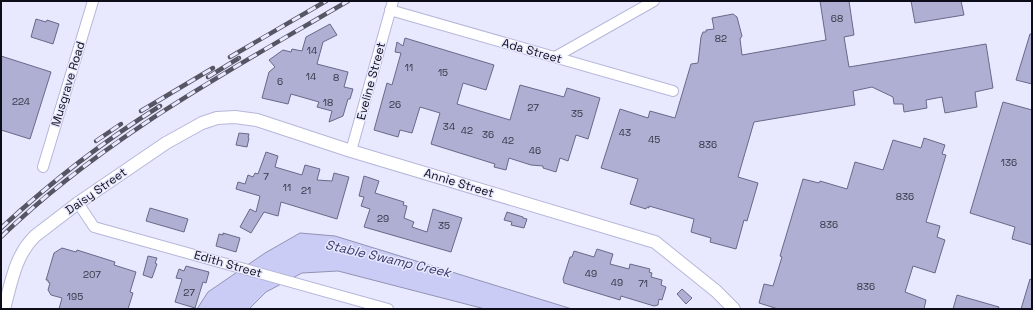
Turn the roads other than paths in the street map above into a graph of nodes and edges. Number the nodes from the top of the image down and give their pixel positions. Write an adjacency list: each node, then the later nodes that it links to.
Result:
1 (93, 1): 8 (street, Musgrave Road)
2 (654, 1): 4 (street)
3 (392, 6): 4 (street, Ada Street); 7 (street, Eveline Street)
4 (555, 57): 5 (street, Ada Street)
5 (673, 92)
6 (166, 143): 7 (street, Annie Street); 9 (street, Daisy Street)
7 (351, 151): 12 (street, Annie Street)
8 (43, 167)
9 (78, 203): 10 (street, Daisy Street); 11 (street, Edith Street)
10 (4, 309)
11 (388, 309)
12 (734, 309)

